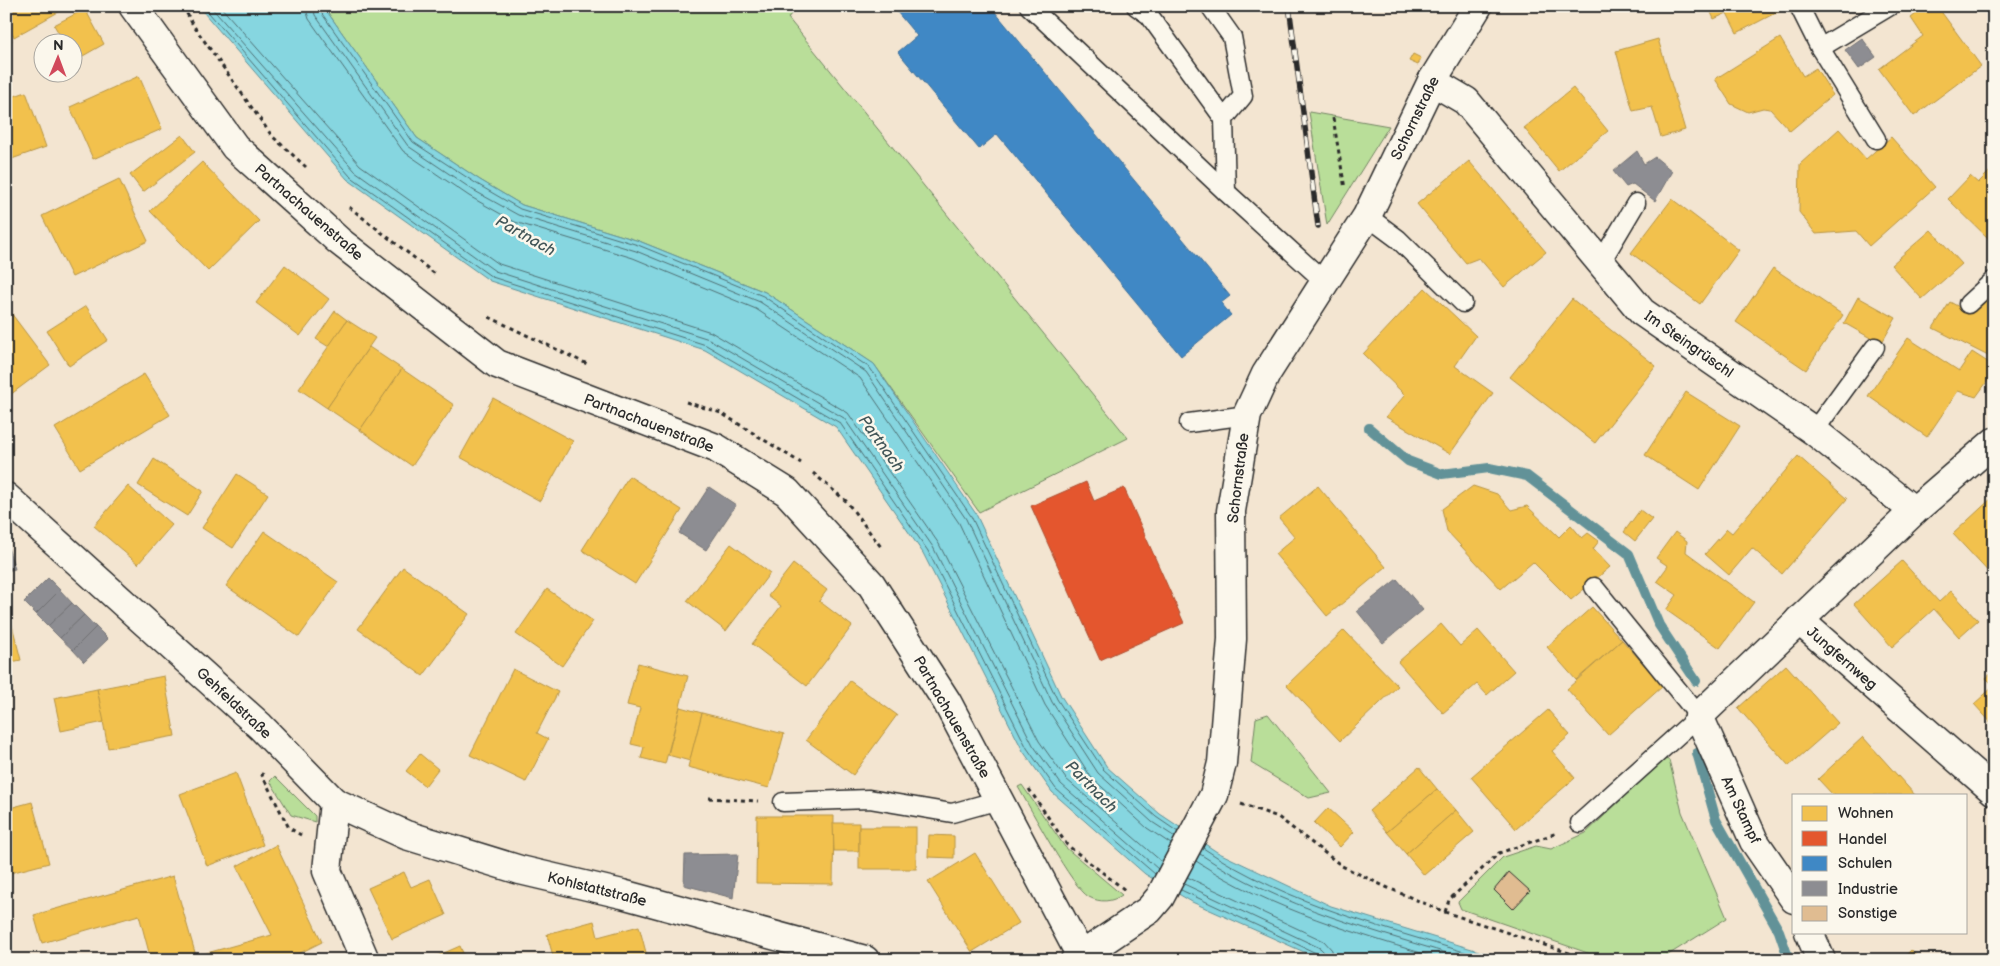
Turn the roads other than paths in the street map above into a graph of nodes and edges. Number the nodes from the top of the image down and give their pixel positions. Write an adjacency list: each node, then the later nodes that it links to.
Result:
1 (133, 6): 31 (street, Partnachauenstraße)
2 (1028, 6): 12 (lane)
3 (1136, 6): 10 (lane)
4 (1210, 6): 10 (lane)
5 (1478, 6): 9 (street, Schornstraße)
6 (1799, 6): 8 (lane)
7 (1890, 6): 8 (lane)
8 (1820, 48): 11 (lane)
9 (1432, 81): 14 (street, Schornstraße); 15 (street, Im Steingrüschl)
10 (1224, 119): 12 (lane)
11 (1876, 139)
12 (1226, 192): 17 (lane)
13 (1636, 203): 15 (lane)
14 (1367, 216): 17 (street, Schornstraße); 18 (lane)
15 (1601, 262): 23 (street, Im Steingrüschl)
16 (1994, 280): 19 (lane)
17 (1325, 282): 21 (street, Schornstraße)
18 (1463, 302)
19 (1968, 304)
20 (1875, 347): 23 (lane)
21 (1246, 416): 22 (lane); 37 (street, Schornstraße)
22 (1189, 423)
23 (1814, 431): 26 (street, Im Steingrüschl)
24 (1994, 442): 26 (street, Jungfernweg)
25 (6, 497): 32 (street, Gehfeldstraße)
26 (1914, 511): 28 (street, Jungfernweg)
27 (1594, 587): 29 (lane)
28 (1799, 620): 29 (street); 30 (street, Jungfernweg)
29 (1699, 716): 34 (lane); 35 (street, Am Stampf)
30 (1994, 791)
31 (999, 800): 33 (lane); 37 (street, Partnachauenstraße)
32 (334, 802): 38 (street); 39 (street, Kohlstattstraße)
33 (783, 802)
34 (1580, 822)
35 (1792, 896)
36 (1810, 934): 40 (street)
37 (1081, 959)
38 (366, 960)
39 (866, 960)
40 (1821, 960)

